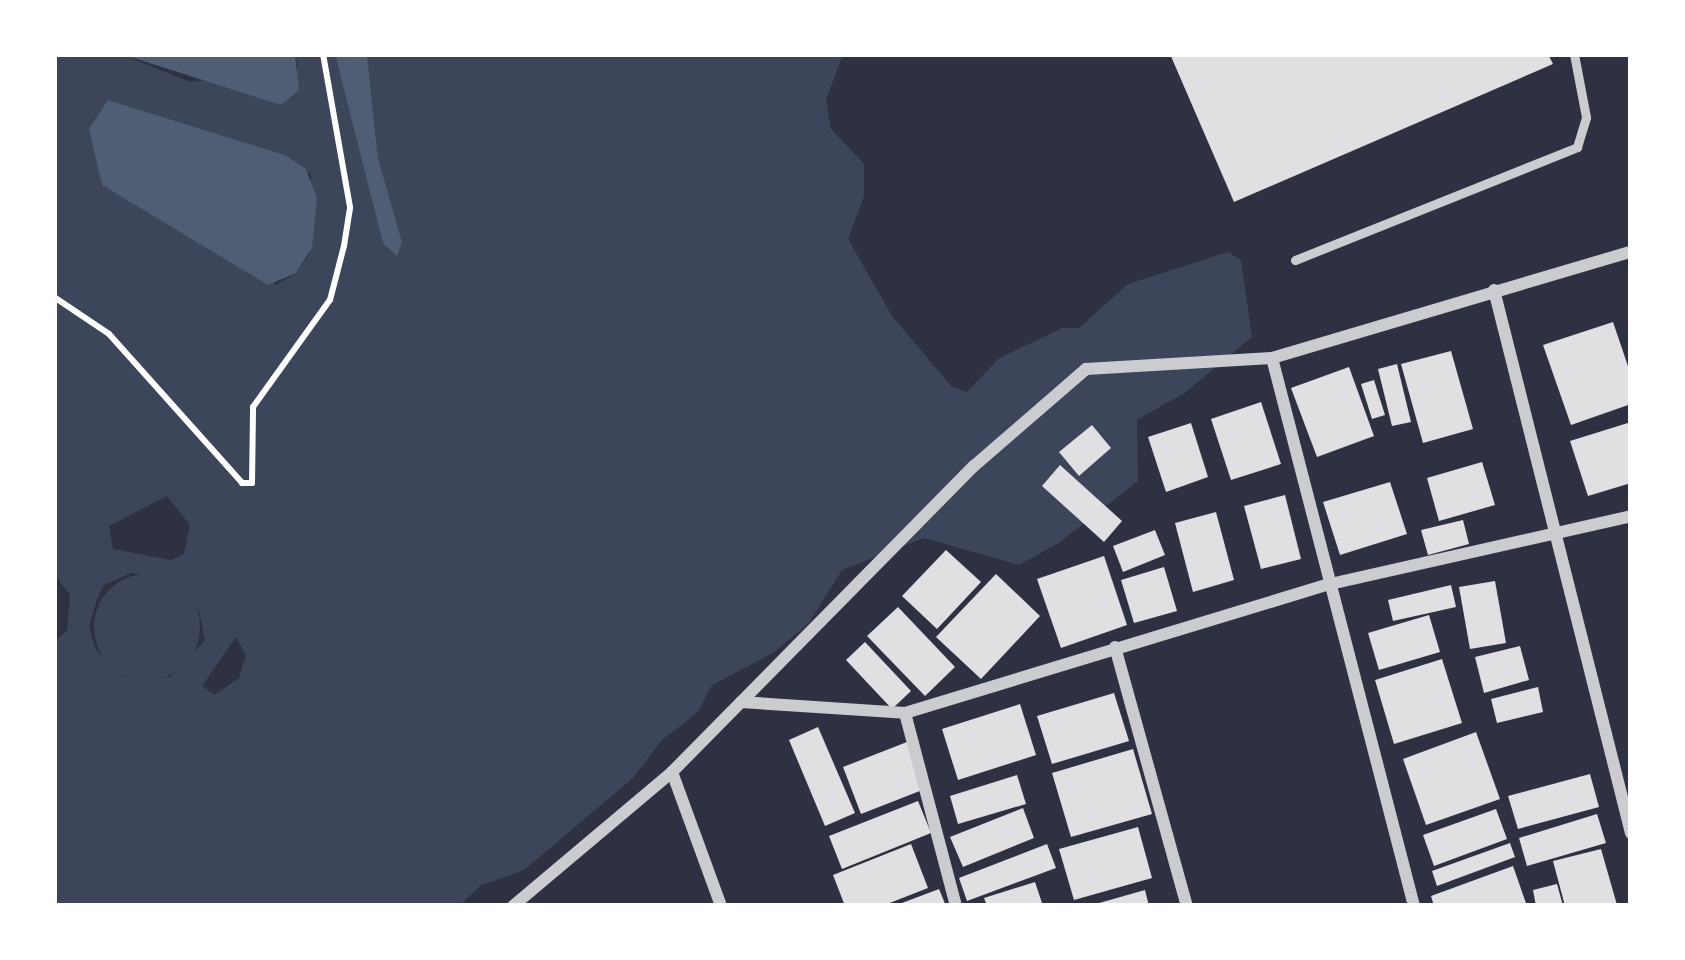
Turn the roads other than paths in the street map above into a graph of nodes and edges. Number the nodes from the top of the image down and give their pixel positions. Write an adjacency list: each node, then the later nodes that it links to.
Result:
1 (1574, 54): 3 (lane)
2 (1631, 252): 4 (street)
3 (1295, 260)
4 (1494, 290): 5 (street); 7 (street)
5 (1272, 358): 8 (street); 10 (street)
6 (1631, 516): 7 (street)
7 (1554, 533): 8 (street); 13 (street)
8 (1326, 585): 9 (street); 18 (street)
9 (1115, 647): 11 (street); 17 (street)
10 (741, 702): 11 (street); 12 (street)
11 (905, 713): 16 (street)
12 (672, 772): 14 (street); 15 (street)
13 (1631, 833)
14 (513, 906)
15 (721, 906)
16 (956, 906)
17 (1187, 906)
18 (1414, 906)

